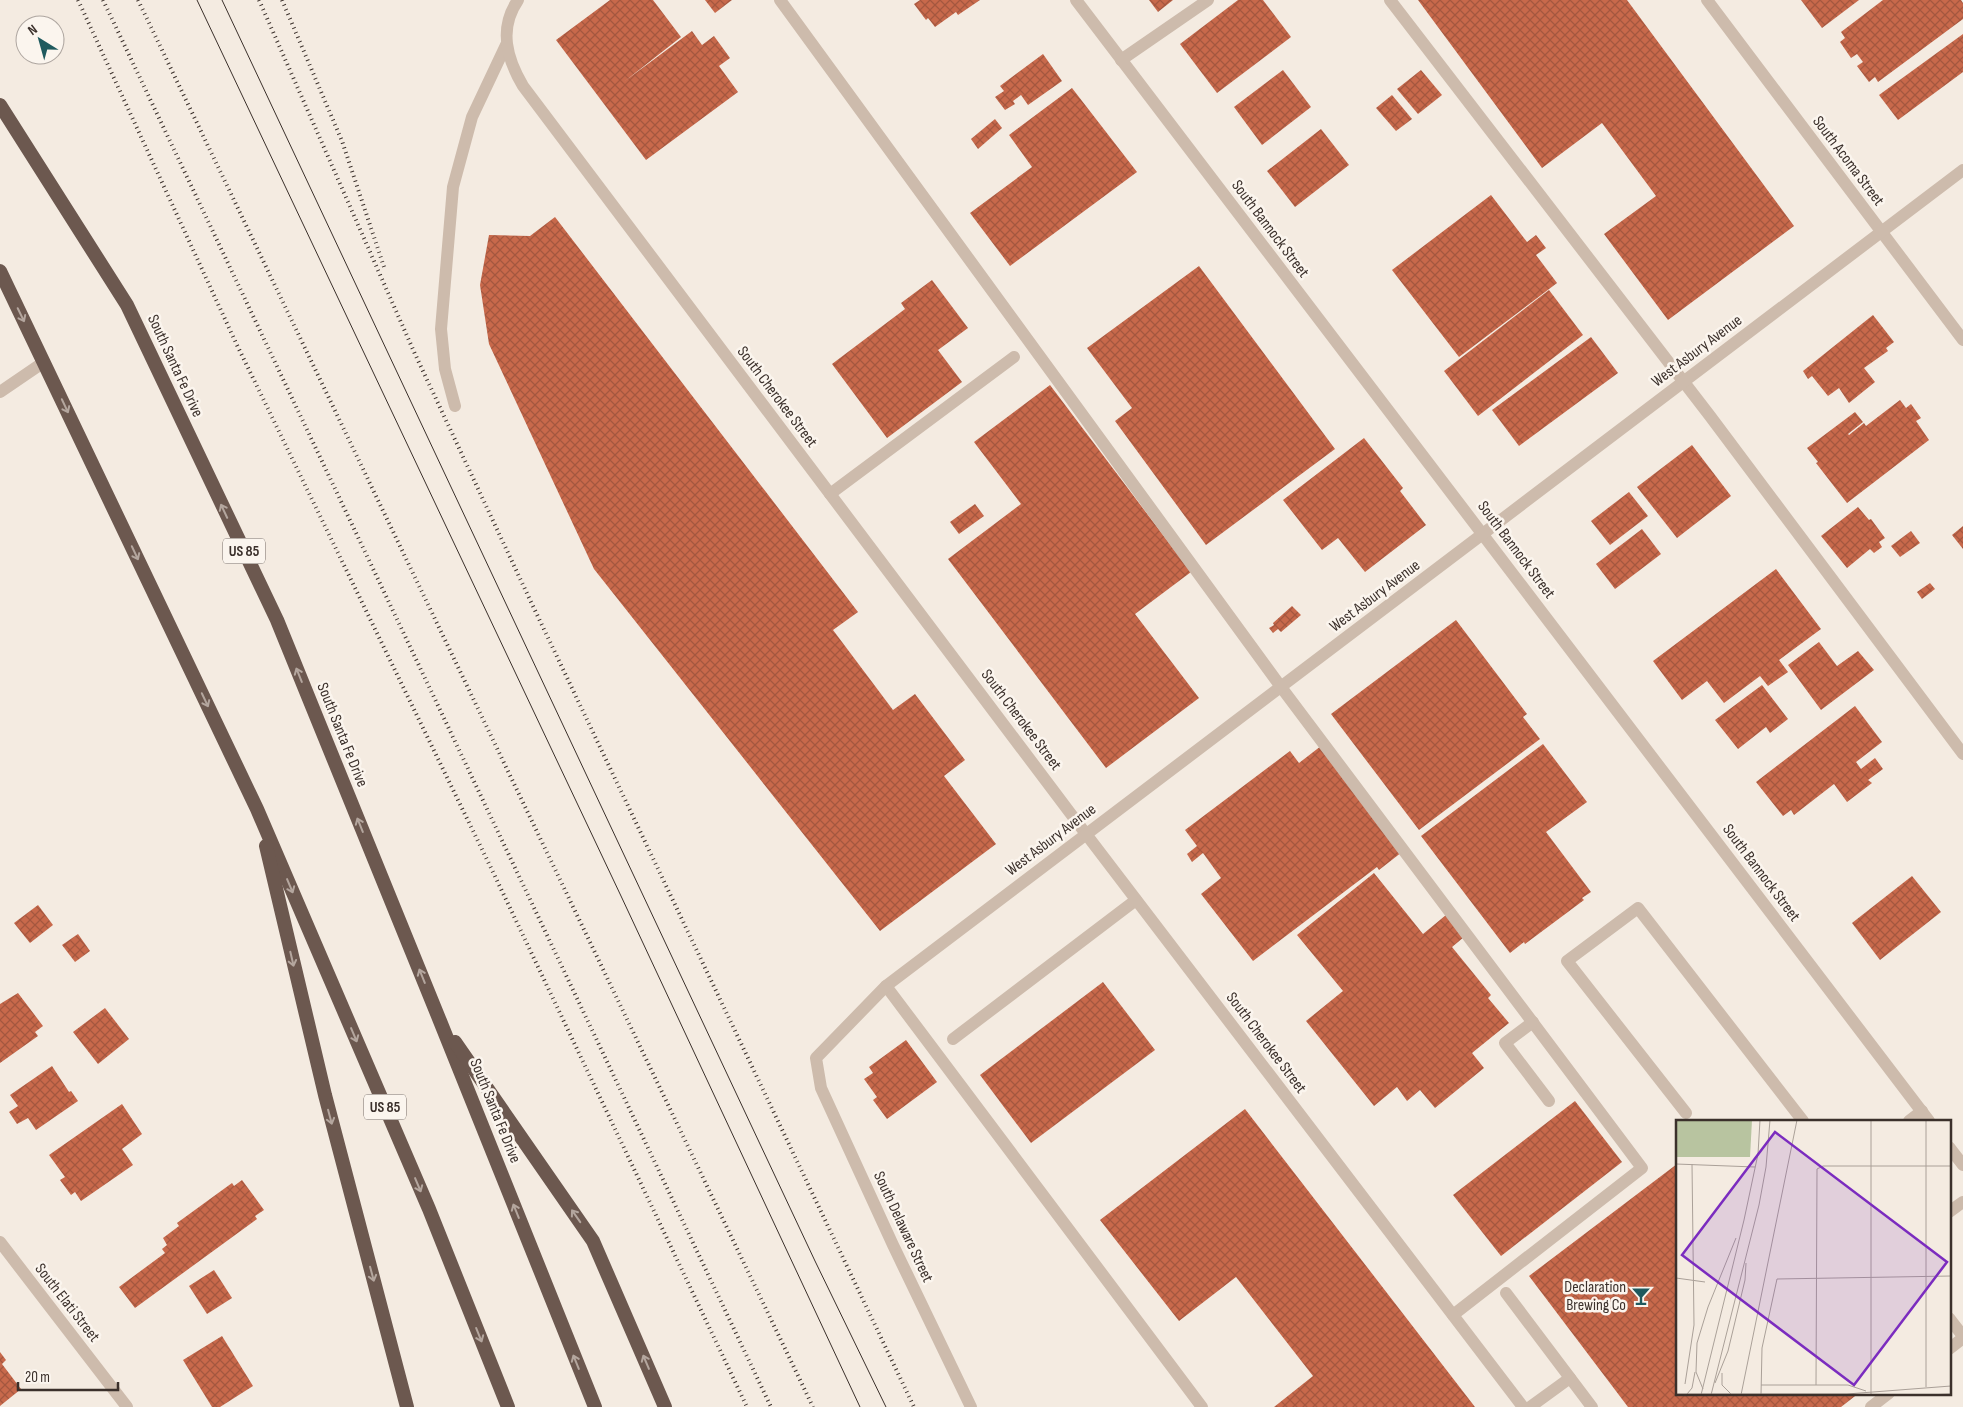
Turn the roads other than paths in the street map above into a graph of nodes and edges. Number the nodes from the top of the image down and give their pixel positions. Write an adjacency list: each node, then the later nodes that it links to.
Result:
1 (518, 0): 7 (street)
2 (780, 0): 21 (street)
3 (1076, 0): 8 (street, South Bannock Street)
4 (1208, 0): 8 (street)
5 (1390, 0): 16 (street)
6 (1707, 0): 11 (street, South Acoma Street)
7 (506, 46): 18 (street); 19 (street, South Cherokee Street)
8 (1121, 60): 20 (street, South Bannock Street)
9 (0, 105): 27 (highway, South Santa Fe Drive / US 85, one-way to 9)
10 (1963, 170): 11 (street, West Asbury Avenue)
11 (1882, 233): 13 (street, South Acoma Street); 16 (street, West Asbury Avenue)
12 (0, 272): 15 (highway, US 85, one-way to 15)
13 (1963, 340)
14 (1014, 356): 19 (street)
15 (44, 362): 17 (street); 23 (highway, US 85, one-way to 23)
16 (1683, 382): 20 (street, West Asbury Avenue); 22 (street)
17 (0, 392)
18 (455, 406)
19 (830, 494): 24 (street, South Cherokee Street)
20 (1483, 535): 21 (street, West Asbury Avenue); 33 (street, South Bannock Street)
21 (1281, 687): 24 (street, West Asbury Avenue); 28 (street)
22 (1963, 754)
23 (257, 809): 49 (highway, one-way to 49); 50 (highway, US 85, one-way to 50)
24 (1086, 834): 25 (street, South Cherokee Street); 26 (street, West Asbury Avenue)
25 (1136, 900): 29 (street); 42 (street, South Cherokee Street)
26 (886, 986): 30 (street, West Asbury Avenue); 54 (street)
27 (440, 1021): 51 (highway, South Santa Fe Drive / US 85, one-way to 27); 52 (highway, one-way to 27)
28 (1533, 1022): 31 (street); 42 (street)
29 (953, 1039)
30 (816, 1058): 53 (street, South Delaware Street)
31 (1549, 1101)
32 (1686, 1113): 34 (street)
33 (1926, 1116): 35 (street)
34 (1801, 1120)
35 (1912, 1120)
36 (1950, 1148): 37 (street)
37 (1963, 1165)
38 (1963, 1202): 39 (street)
39 (1950, 1211)
40 (0, 1242): 48 (street, South Elati Street)
41 (1506, 1293): 46 (street)
42 (1453, 1315): 55 (street, South Cherokee Street)
43 (1950, 1319): 44 (street)
44 (1963, 1337): 45 (street)
45 (1950, 1348)
46 (1570, 1378): 56 (street); 57 (street)
47 (1888, 1394): 58 (street)
48 (127, 1407)
49 (407, 1407)
50 (508, 1407)
51 (594, 1407)
52 (665, 1407)
53 (971, 1407)
54 (1202, 1407)
55 (1522, 1407)
56 (1530, 1407)
57 (1592, 1407)
58 (1871, 1407)

